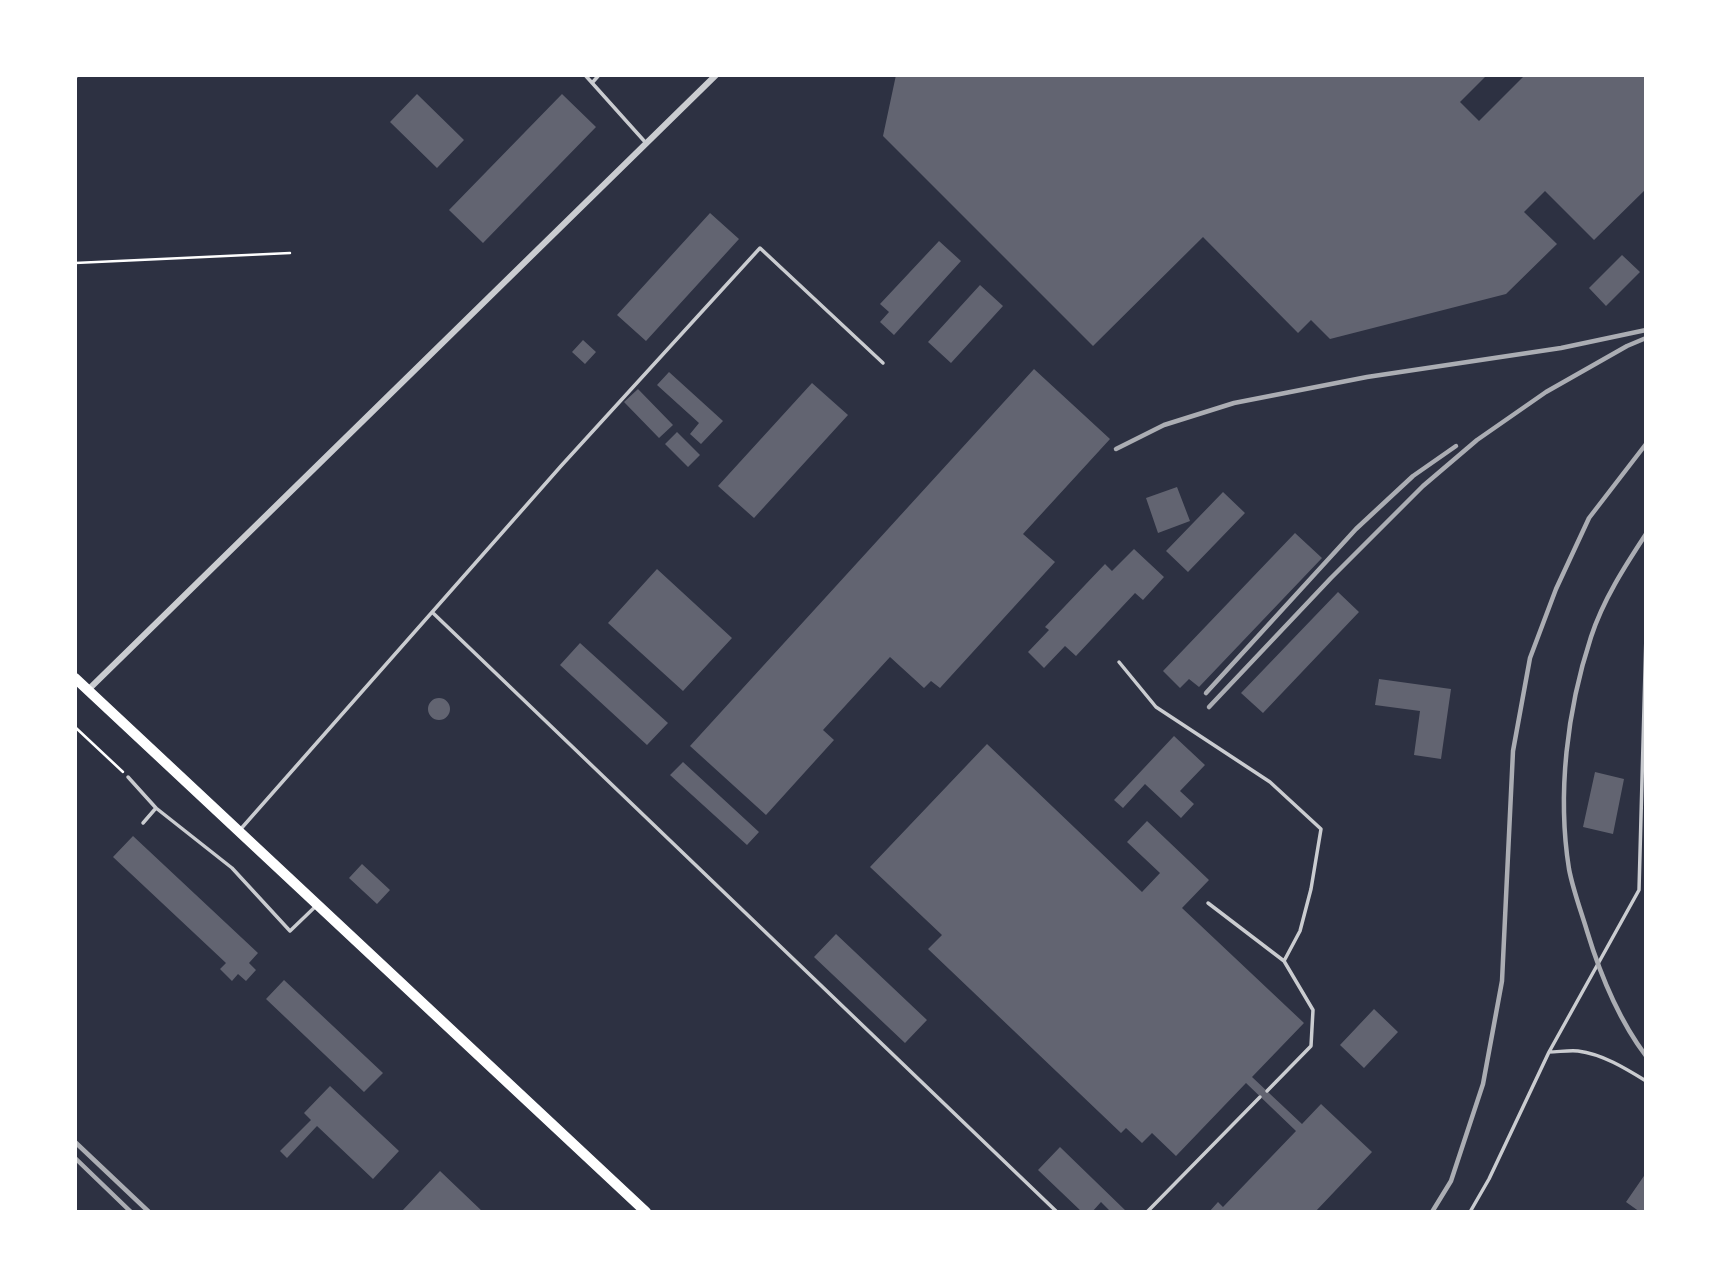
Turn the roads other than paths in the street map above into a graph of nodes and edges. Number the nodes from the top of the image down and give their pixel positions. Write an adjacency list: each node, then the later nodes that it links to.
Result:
1 (585, 75): 4 (lane)
2 (599, 75): 4 (lane)
3 (716, 75): 5 (street)
4 (592, 83): 5 (lane)
5 (646, 143): 11 (street)
6 (883, 363): 7 (lane)
7 (432, 612): 15 (lane); 24 (lane)
8 (1646, 634): 19 (lane)
9 (1119, 662): 18 (lane)
10 (75, 678): 11 (main road)
11 (89, 690): 15 (main road)
12 (128, 777): 13 (lane)
13 (156, 808): 14 (lane); 17 (lane)
14 (144, 823)
15 (238, 832): 17 (main road)
16 (1208, 903): 18 (lane)
17 (318, 904): 23 (main road)
18 (1284, 961): 21 (lane)
19 (1549, 1052): 20 (lane); 26 (lane)
20 (1646, 1081)
21 (1267, 1091)
22 (1260, 1097): 25 (lane)
23 (646, 1212)
24 (1057, 1212)
25 (1147, 1212)
26 (1470, 1212)

